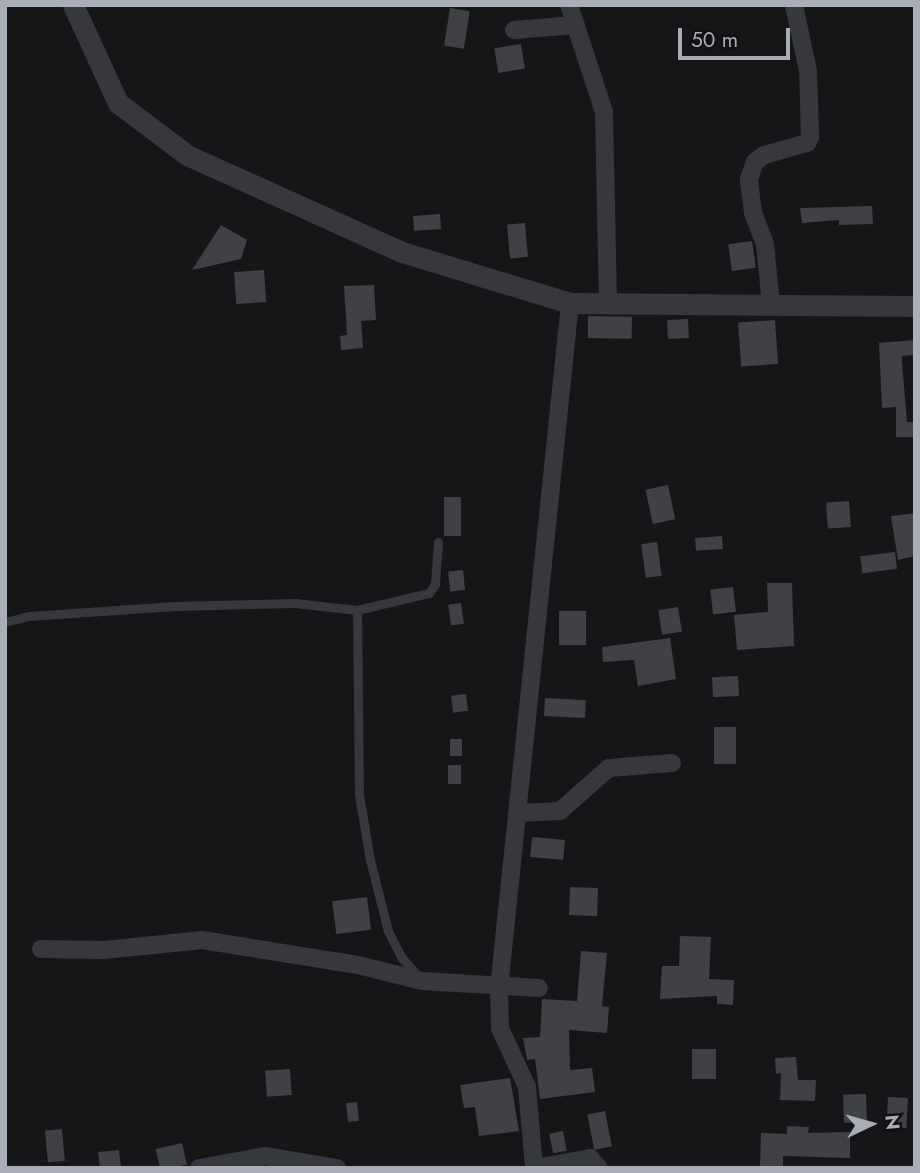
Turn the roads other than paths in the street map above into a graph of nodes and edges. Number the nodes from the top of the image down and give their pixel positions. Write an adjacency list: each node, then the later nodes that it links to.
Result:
1 (73, 5): 6 (street)
2 (569, 5): 4 (street)
3 (794, 5): 8 (street)
4 (576, 25): 5 (street); 7 (street)
5 (514, 30)
6 (570, 303): 7 (street); 14 (street)
7 (608, 305): 8 (street)
8 (771, 306): 9 (street)
9 (915, 306)
10 (438, 542): 11 (lane)
11 (357, 610): 12 (lane); 16 (lane)
12 (5, 622)
13 (672, 763): 14 (street)
14 (518, 813): 17 (street)
15 (41, 949): 16 (street)
16 (422, 981): 17 (street)
17 (499, 988): 18 (street); 21 (street)
18 (538, 988)
19 (200, 1168): 20 (street)
20 (337, 1168)
21 (535, 1168): 22 (street)
22 (599, 1168)

